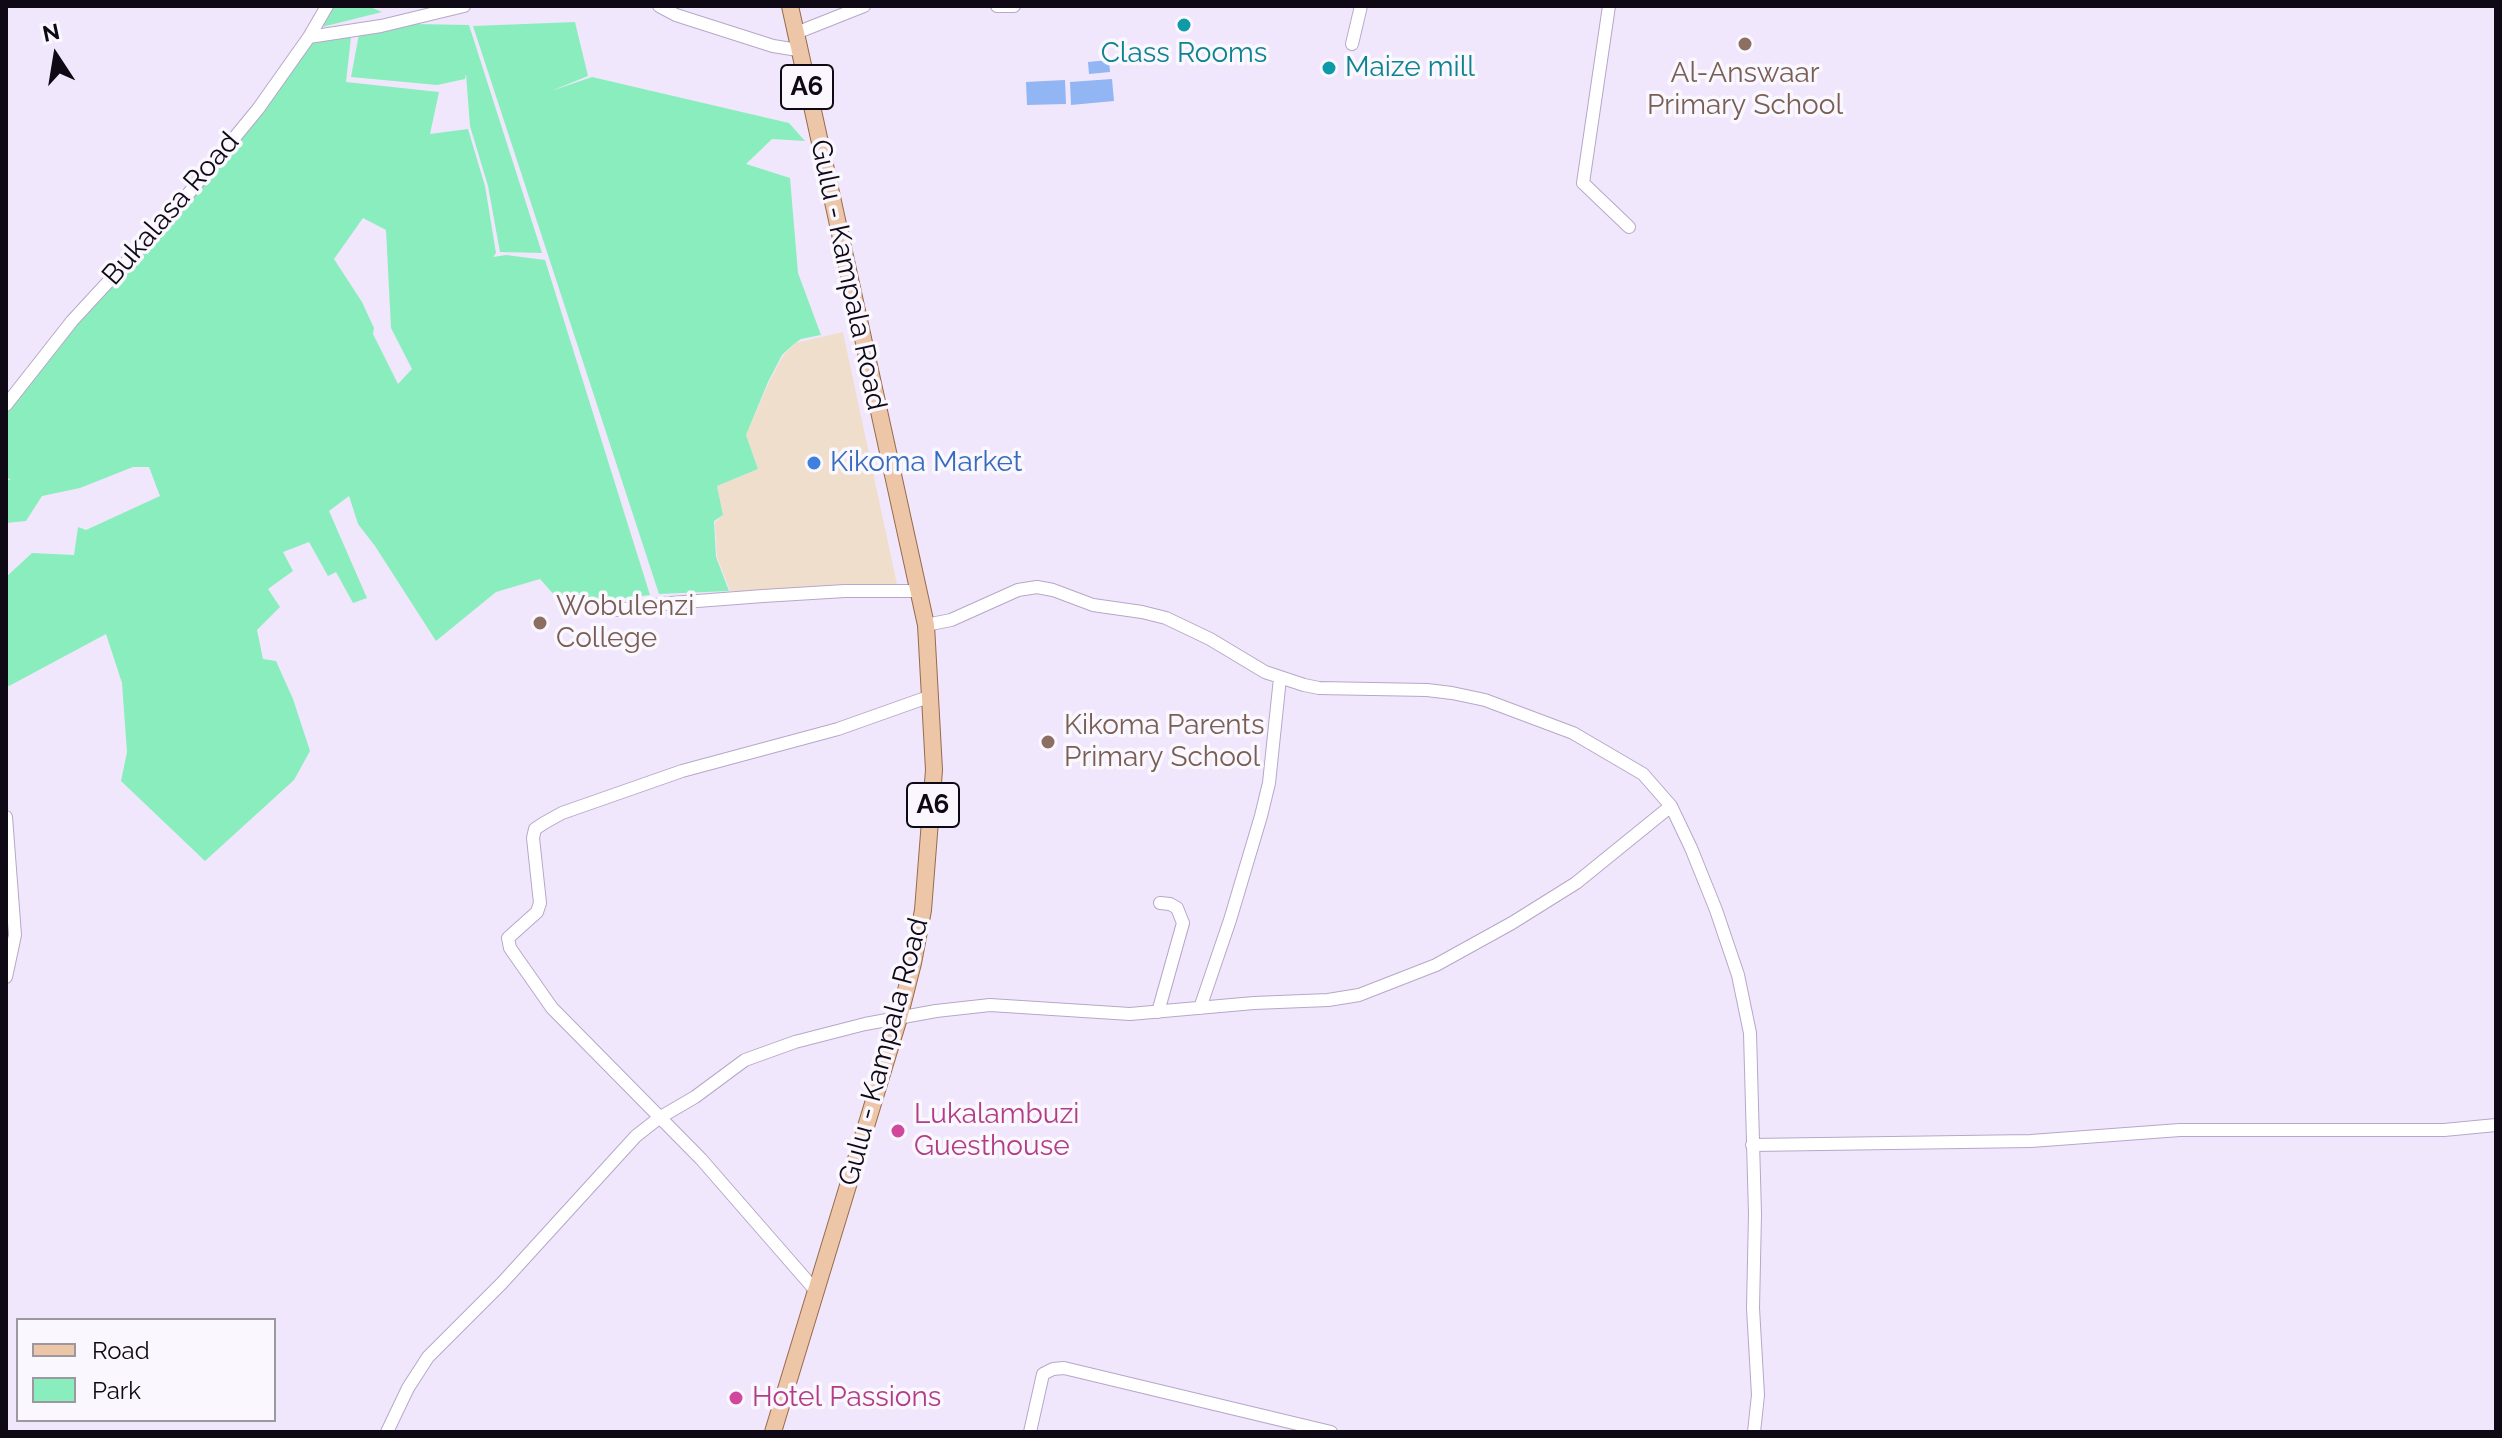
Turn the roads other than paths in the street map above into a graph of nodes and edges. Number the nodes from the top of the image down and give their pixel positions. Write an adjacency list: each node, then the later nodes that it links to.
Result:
1 (327, 6): 10 (street, Bukalasa Road)
2 (464, 6): 10 (street)
3 (659, 6): 11 (street)
4 (790, 6): 11 (main road, Gulu - Kampala Road / A6)
5 (864, 6): 11 (street)
6 (997, 6): 7 (street)
7 (1014, 6)
8 (1361, 6): 12 (street)
9 (1609, 6): 13 (street)
10 (309, 37): 14 (street, Bukalasa Road)
11 (797, 41): 15 (main road, Gulu - Kampala Road / A6)
12 (1352, 44)
13 (1629, 227)
14 (6, 405)
15 (919, 591): 16 (street); 17 (main road, Gulu - Kampala Road / A6)
16 (618, 610)
17 (926, 625): 18 (street); 19 (main road, Gulu - Kampala Road / A6)
18 (1280, 678): 20 (street); 24 (street)
19 (931, 696): 26 (main road, Gulu - Kampala Road / A6); 27 (street)
20 (1671, 806): 24 (street); 29 (street)
21 (6, 817): 23 (street)
22 (1160, 903): 25 (street)
23 (6, 977)
24 (1200, 1008): 25 (street)
25 (1158, 1012): 26 (street)
26 (899, 1018): 27 (street); 30 (main road, Gulu - Kampala Road / A6)
27 (659, 1118): 30 (street); 31 (street)
28 (2496, 1125): 29 (street)
29 (1752, 1145): 35 (street)
30 (816, 1291): 32 (main road, Gulu - Kampala Road / A6)
31 (387, 1432)
32 (773, 1432)
33 (1030, 1432): 34 (street)
34 (1331, 1432)
35 (1754, 1432)

